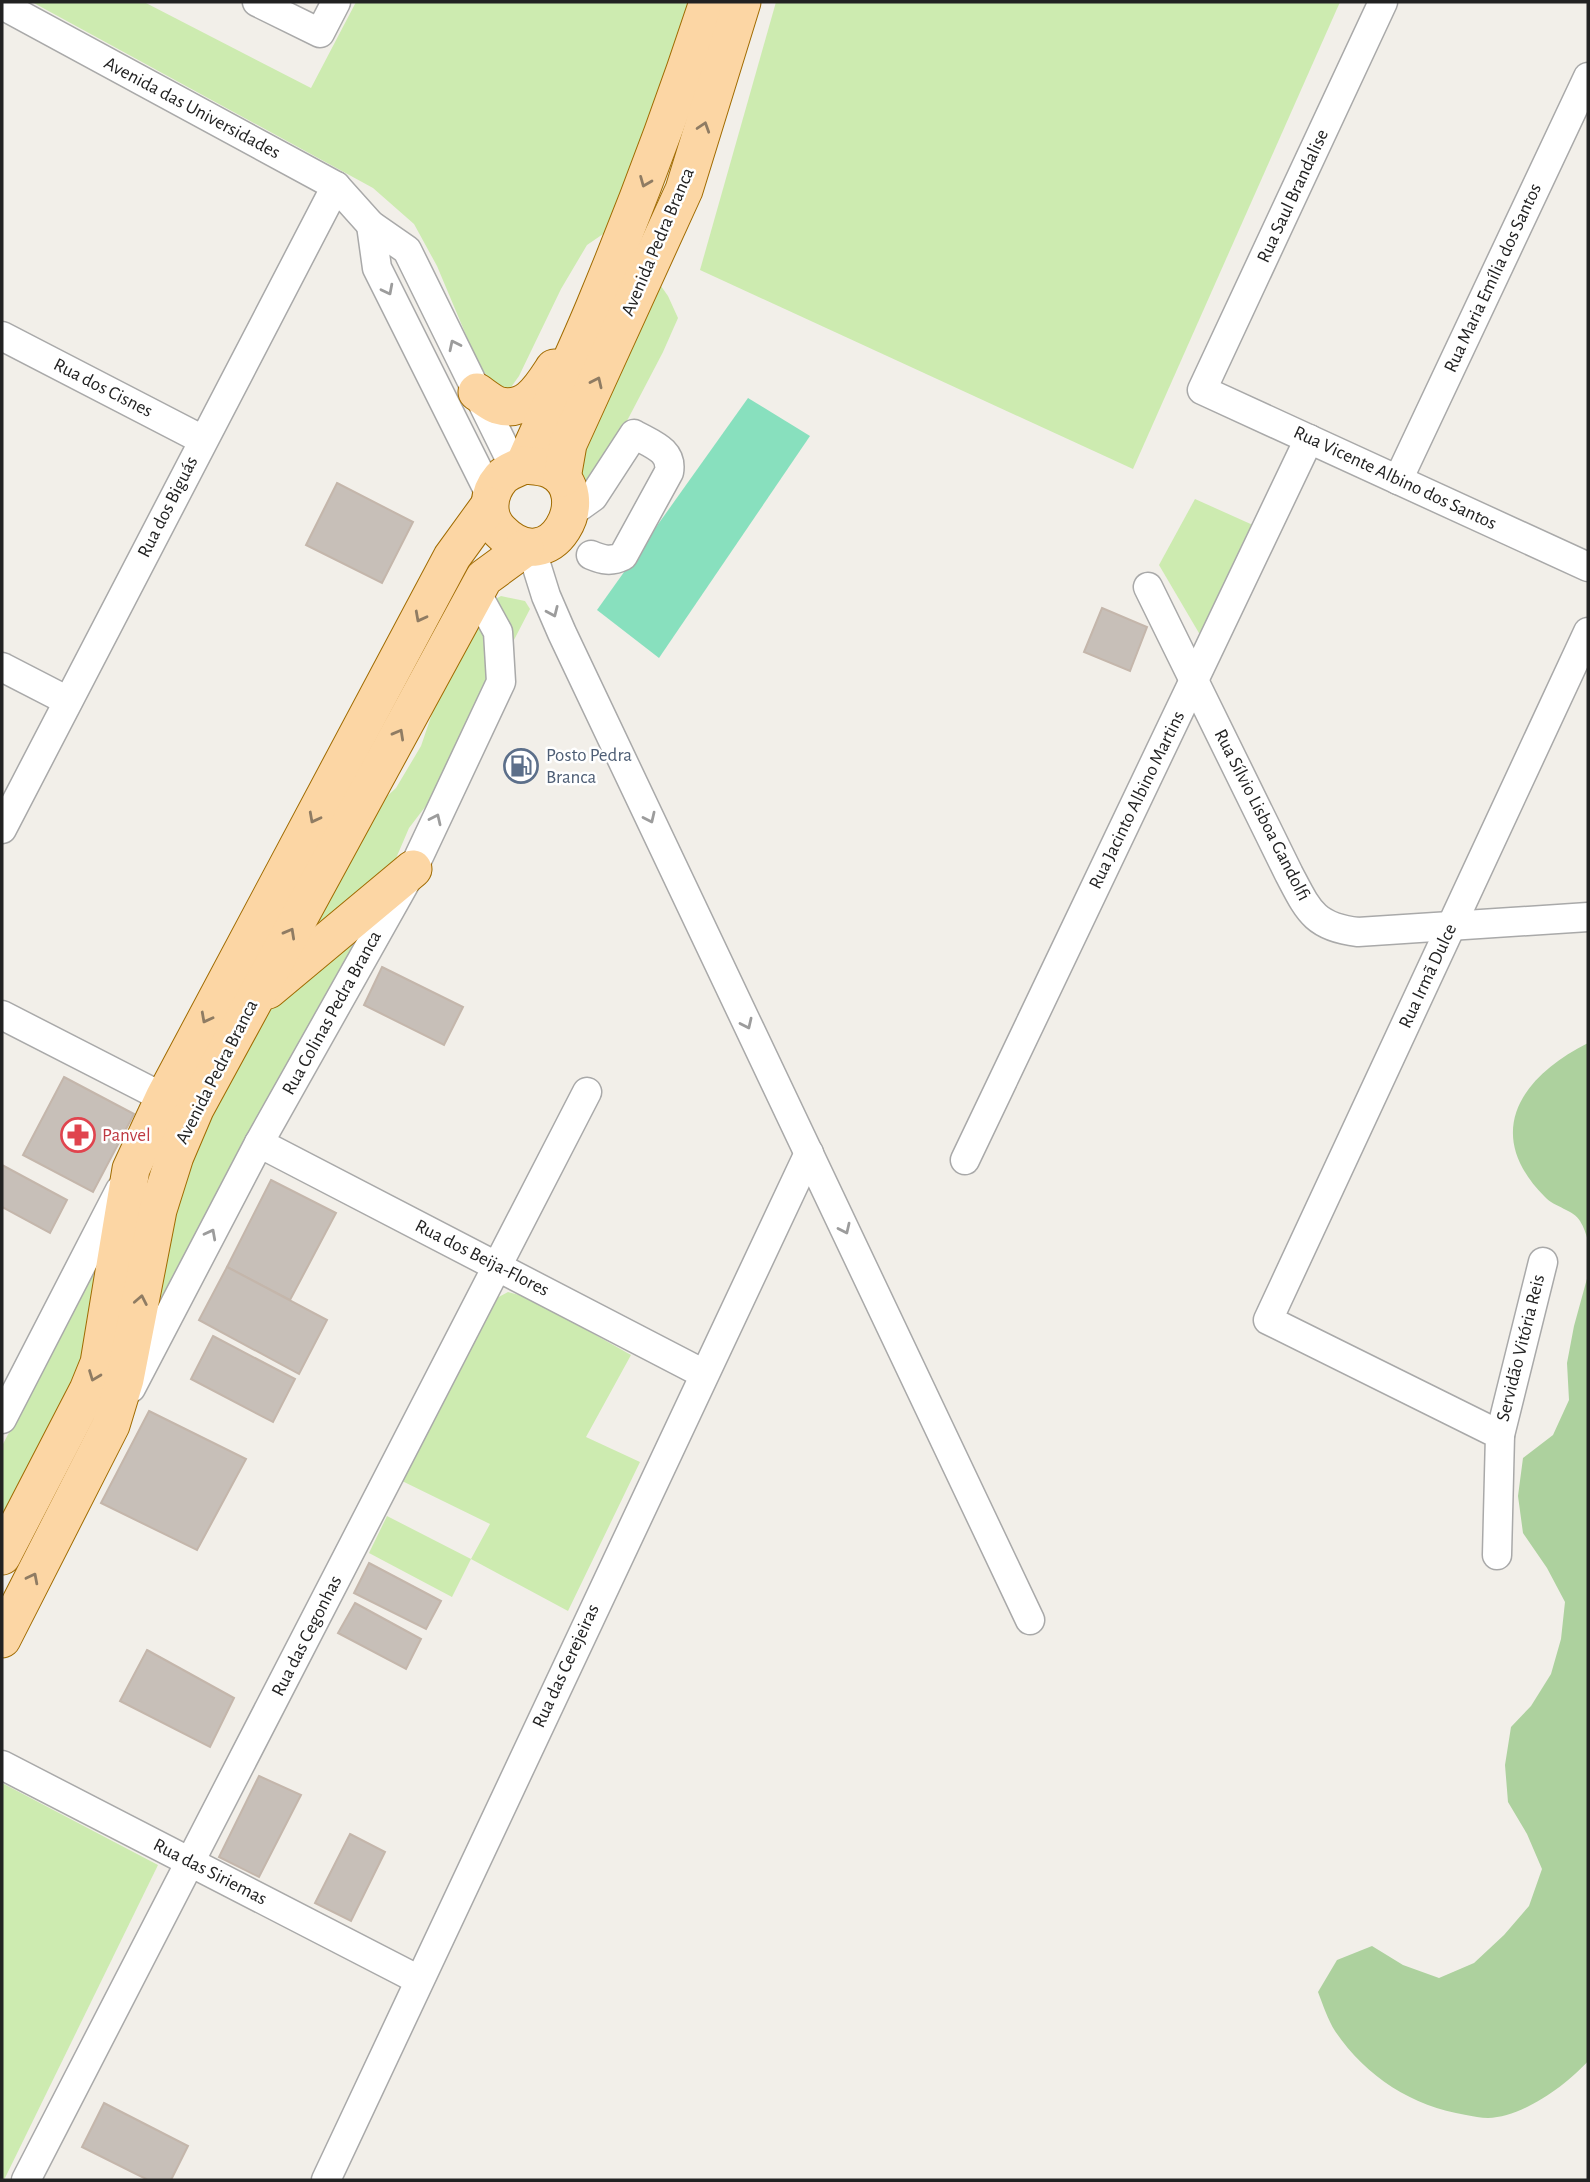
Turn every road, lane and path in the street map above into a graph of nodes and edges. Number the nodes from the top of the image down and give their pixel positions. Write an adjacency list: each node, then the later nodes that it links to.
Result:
1 (257, 2): 2 (street)
2 (336, 2)
3 (708, 2): 10 (main road, Avenida Pedra Branca, one-way to 10)
4 (743, 2): 17 (main road, Avenida Pedra Branca, one-way to 4)
5 (1383, 2): 12 (street, Rua Saul Brandalise)
6 (2, 5): 8 (street, Avenida das Universidades)
7 (1588, 77): 18 (street, Rua Maria Emília dos Santos)
8 (336, 186): 9 (street, Avenida das Universidades); 15 (street, Rua dos Biguás)
9 (371, 225): 13 (street, Avenida das Universidades, one-way to 9); 19 (street, one-way to 19)
10 (594, 309): 13 (main road); 16 (main road, Avenida Pedra Branca)
11 (2, 336): 15 (street, Rua dos Cisnes)
12 (1202, 390): 14 (street, Rua Vicente Albino dos Santos)
13 (477, 392): 16 (street, Avenida das Universidades)
14 (1309, 439): 18 (street, Rua Vicente Albino dos Santos); 28 (street, Rua Jacinto Albino Martins)
15 (203, 440): 29 (street, Rua dos Biguás)
16 (520, 467): 17 (main road); 19 (main road)
17 (562, 478): 20 (main road)
18 (1398, 480): 23 (street, Rua Vicente Albino dos Santos)
19 (490, 501): 21 (main road); 37 (main road, Avenida Pedra Branca, one-way to 37)
20 (572, 512): 21 (main road); 22 (street)
21 (528, 548): 25 (main road, Avenida Pedra Branca); 39 (street, one-way to 39)
22 (591, 555)
23 (1588, 566)
24 (1149, 587): 28 (street, Rua Sílvio Lisboa Gandolfi)
25 (477, 592): 31 (street, Rua Colinas Pedra Branca, one-way to 25); 34 (main road, Avenida Pedra Branca, one-way to 25)
26 (1588, 632): 33 (street, Rua Irmã Dulce)
27 (2, 667): 29 (street)
28 (1195, 679): 33 (street, Rua Sílvio Lisboa Gandolfi); 40 (street, Rua Jacinto Albino Martins)
29 (68, 701): 30 (street, Rua dos Biguás)
30 (2, 829)
31 (413, 869): 34 (main road); 38 (street, Rua Colinas Pedra Branca)
32 (1588, 917): 33 (street, Rua Sílvio Lisboa Gandolfi)
33 (1451, 926): 47 (street, Rua Irmã Dulce)
34 (251, 1005): 46 (main road, Avenida Pedra Branca, one-way to 34)
35 (2, 1014): 37 (street)
36 (587, 1092): 43 (street, Rua das Cegonhas)
37 (164, 1098): 41 (main road, Avenida Pedra Branca)
38 (260, 1143): 43 (street, Rua dos Beija-Flores); 46 (street, Rua Colinas Pedra Branca, one-way to 38)
39 (809, 1153): 44 (street, Rua das Cerejeiras); 50 (street, one-way to 50)
40 (965, 1160)
41 (131, 1169): 45 (street, Avenida Pedra Branca); 49 (main road, Avenida Pedra Branca, one-way to 49)
42 (1543, 1262): 47 (street, Servidão Vitória Reis)
43 (497, 1265): 44 (street, Rua dos Beija-Flores); 53 (street, Rua das Cegonhas)
44 (704, 1374): 54 (street, Rua das Cerejeiras)
45 (2, 1419)
46 (111, 1425): 51 (main road, Avenida Pedra Branca, one-way to 46)
47 (1500, 1435): 48 (street, Servidão Vitória Reis)
48 (1497, 1555)
49 (2, 1556)
50 (1030, 1620)
51 (2, 1639)
52 (2, 1765): 53 (street, Rua das Siriemas)
53 (191, 1862): 54 (street, Rua das Siriemas); 55 (street, Rua das Cegonhas)
54 (419, 1980): 56 (street, Rua das Cerejeiras)
55 (26, 2180)
56 (326, 2180)

